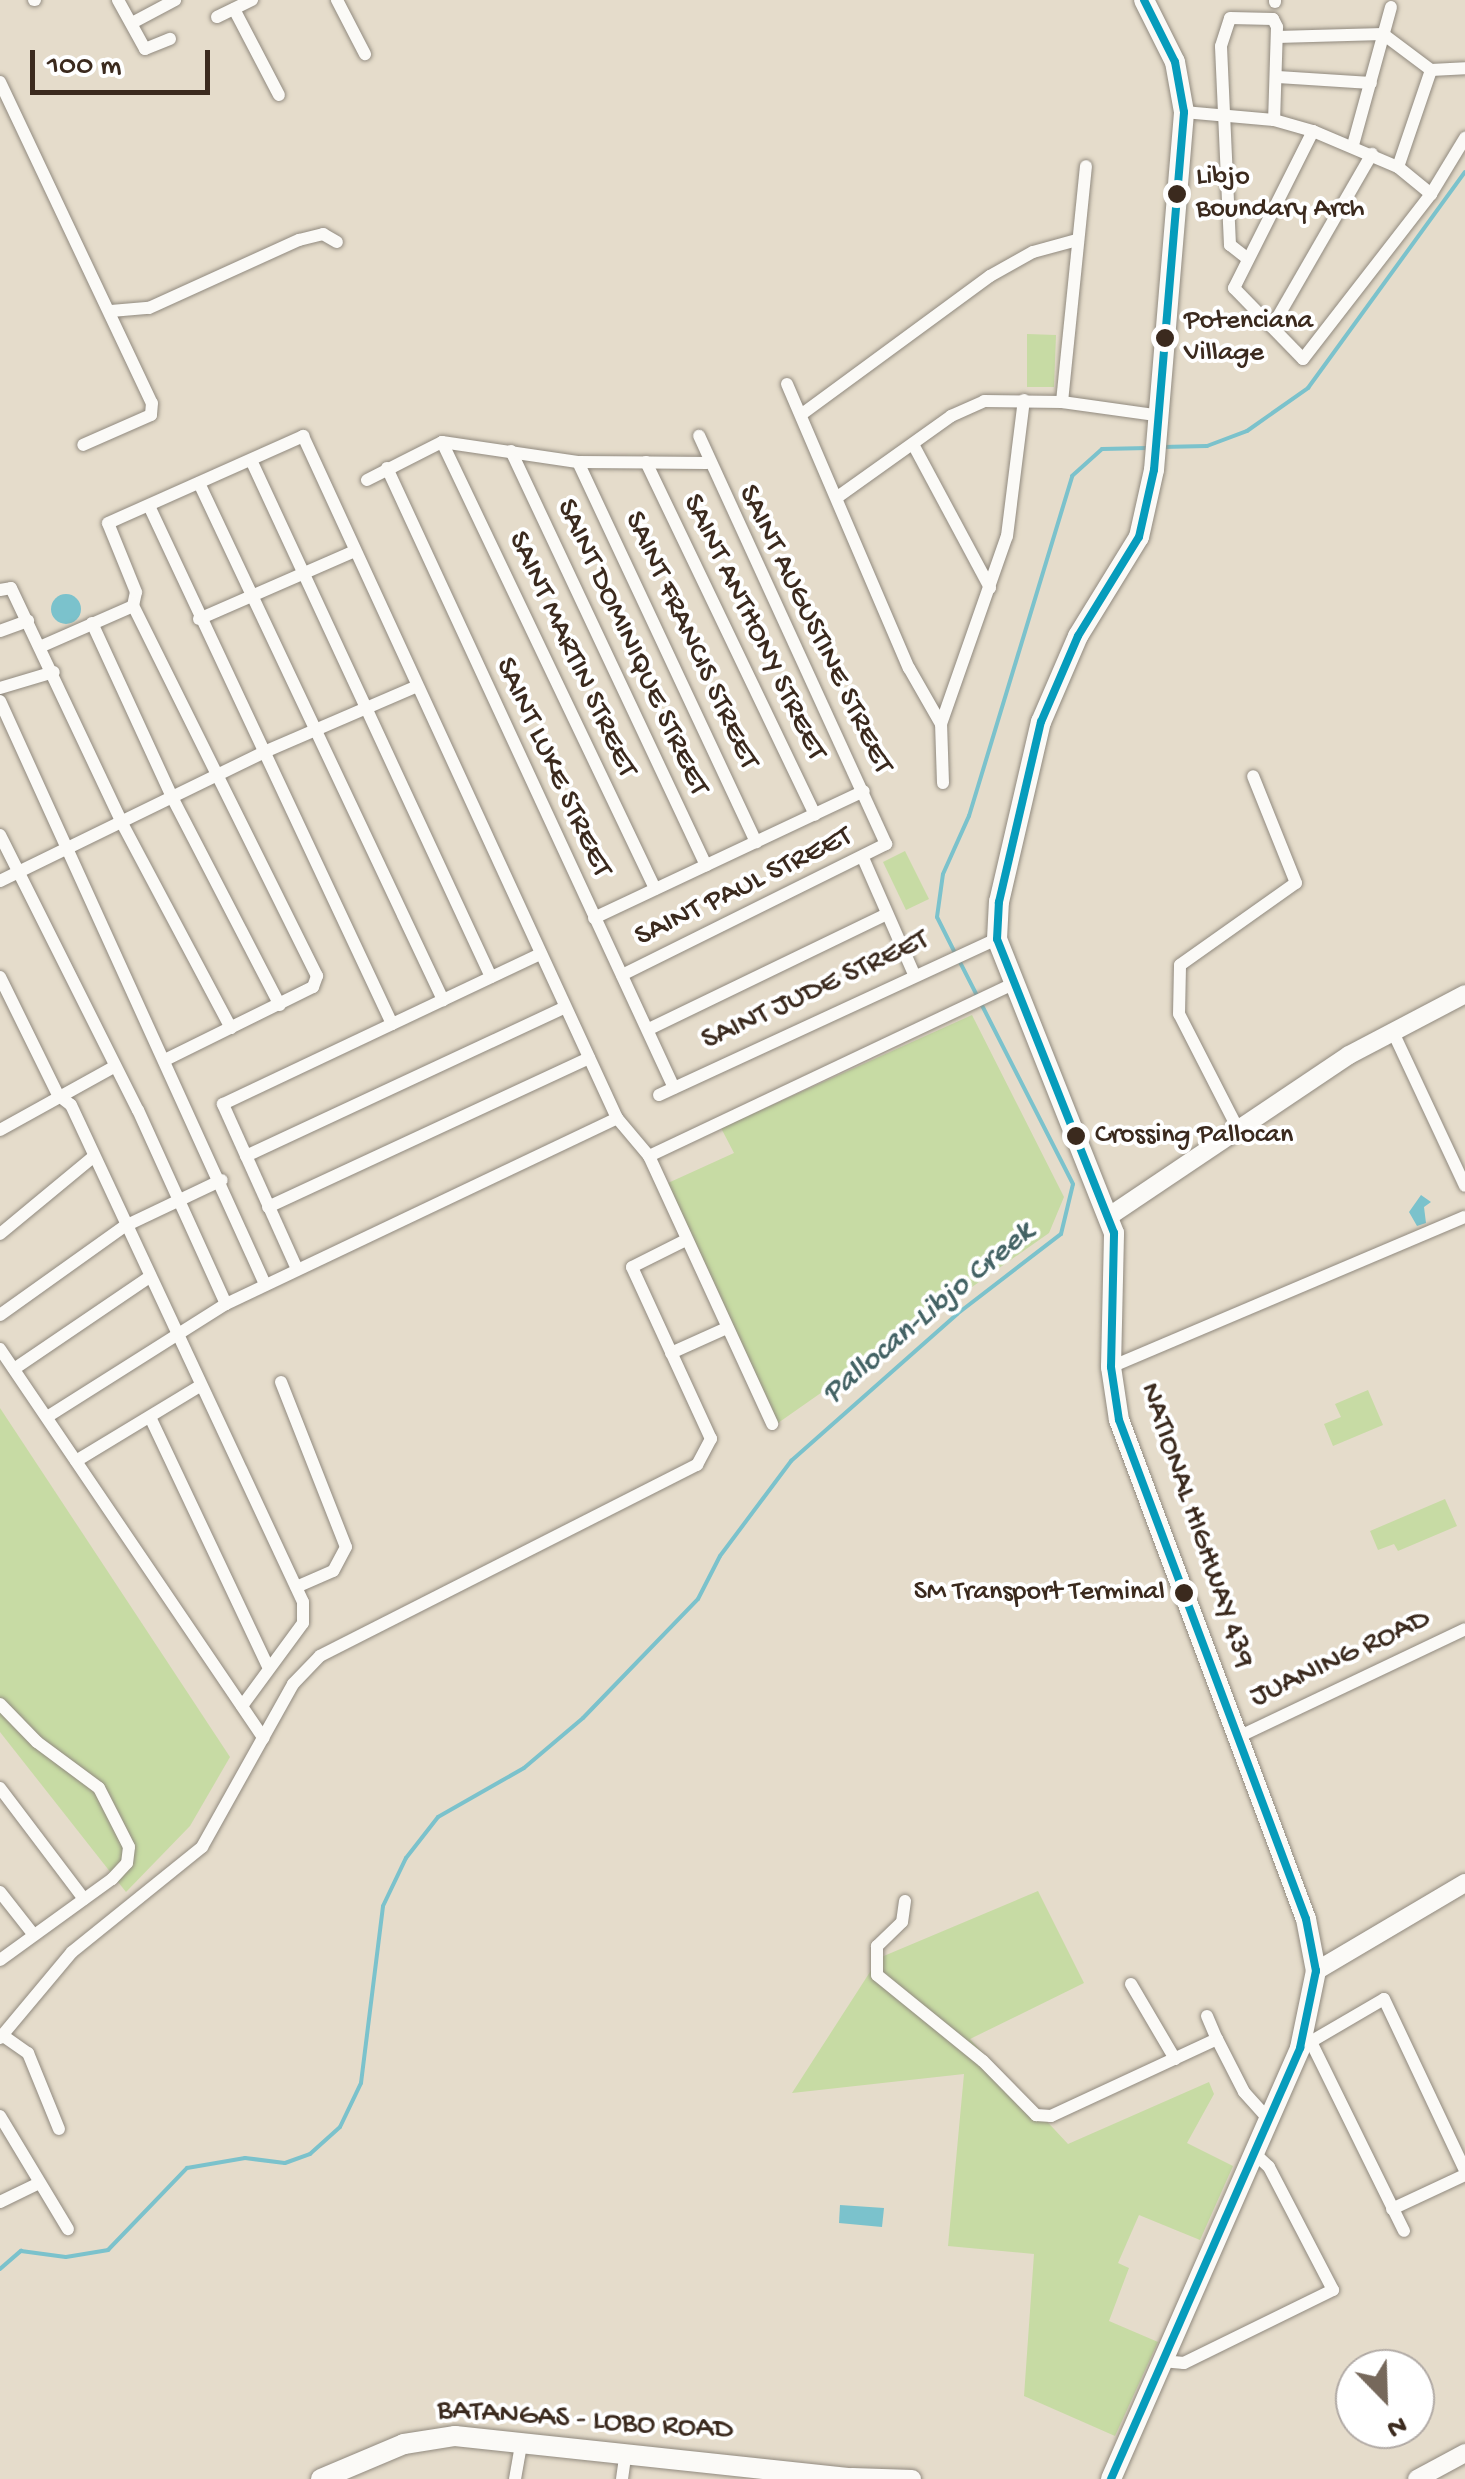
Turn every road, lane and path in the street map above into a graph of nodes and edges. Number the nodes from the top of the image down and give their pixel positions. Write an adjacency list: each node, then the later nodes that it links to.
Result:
1 (118, 0): 9 (street)
2 (175, 0): 9 (street)
3 (252, 0): 7 (street)
4 (337, 0): 13 (street)
5 (1144, 0): 20 (main road, NATIONAL HIGHWAY 439)
6 (1391, 8): 10 (street)
7 (234, 10): 8 (street); 19 (street)
8 (217, 18)
9 (132, 23): 12 (street)
10 (1383, 34): 11 (street); 15 (street); 18 (street)
11 (1277, 36): 16 (street); 21 (street)
12 (170, 38)
13 (364, 54)
14 (1465, 68): 15 (street)
15 (1431, 70): 28 (street)
16 (1278, 77): 18 (street); 22 (street)
17 (0, 82): 33 (street)
18 (1372, 83): 25 (street)
19 (279, 95)
20 (1184, 112): 21 (street); 39 (main road, NATIONAL HIGHWAY 439)
21 (1226, 114): 22 (street); 32 (street)
22 (1274, 120): 23 (street)
23 (1313, 131): 25 (street); 32 (street)
24 (1465, 138): 29 (street)
25 (1353, 145): 26 (street)
26 (1372, 154): 28 (street); 34 (street)
27 (1086, 166): 30 (street)
28 (1398, 167): 29 (street)
29 (1431, 194): 34 (street)
30 (1078, 240): 37 (street); 38 (street)
31 (338, 242): 33 (street)
32 (1248, 259): 34 (street)
33 (112, 311): 42 (street)
34 (1272, 327)
35 (788, 384): 38 (street)
36 (1024, 400): 37 (street); 43 (street); 56 (street)
37 (1062, 402): 39 (street)
38 (802, 414): 52 (street)
39 (1160, 422): 91 (main road, NATIONAL HIGHWAY 439)
40 (699, 436): 48 (street, SAINT AUGUSTINE STREET)
41 (442, 442): 44 (street); 49 (street); 88 (street, SAINT MARTIN STREET)
42 (83, 445)
43 (914, 446): 52 (street); 56 (street)
44 (511, 452): 46 (street); 85 (street, SAINT DOMINIQUE STREET)
45 (251, 460): 51 (street); 54 (street); 55 (street)
46 (578, 462): 47 (street); 81 (street, SAINT FRANCIS STREET)
47 (646, 462): 48 (street); 78 (street, SAINT ANTHONY STREET)
48 (707, 463): 76 (street, SAINT AUGUSTINE STREET)
49 (387, 468): 50 (street); 90 (street, SAINT LUKE STREET)
50 (367, 480)
51 (199, 483): 53 (street); 58 (street)
52 (839, 496): 70 (street)
53 (150, 508): 59 (street); 60 (street)
54 (355, 551): 55 (street); 66 (street)
55 (301, 573): 58 (street); 69 (street)
56 (990, 588): 70 (street)
57 (0, 590): 61 (street)
58 (250, 595): 60 (street); 71 (street)
59 (134, 606): 62 (street); 74 (street)
60 (200, 619): 72 (street)
61 (28, 621): 63 (street); 64 (street)
62 (92, 623): 64 (street); 77 (street)
63 (0, 632)
64 (42, 646): 65 (street)
65 (54, 672): 67 (street); 79 (street)
66 (415, 687): 69 (street); 92 (street)
67 (0, 688)
68 (0, 701): 83 (street)
69 (362, 709): 71 (street); 96 (street)
70 (942, 724): 75 (street)
71 (311, 730): 72 (street); 99 (street)
72 (262, 753): 74 (street); 102 (street)
73 (1252, 776): 114 (street)
74 (218, 777): 77 (street); 100 (street)
75 (942, 783)
76 (864, 792): 78 (street); 82 (street, SAINT AUGUSTINE STREET)
77 (173, 799): 79 (street); 100 (street)
78 (815, 814): 81 (street)
79 (124, 825): 83 (street); 103 (street)
80 (0, 835): 86 (street)
81 (756, 842): 85 (street)
82 (886, 844): 84 (street, SAINT PAUL STREET)
83 (69, 850): 86 (street); 107 (street)
84 (862, 858): 89 (street); 94 (street, SAINT PAUL STREET)
85 (706, 865): 88 (street)
86 (18, 872): 87 (street); 108 (street)
87 (0, 881)
88 (654, 889): 90 (street)
89 (888, 914): 93 (street); 104 (street)
90 (594, 918): 94 (street, SAINT LUKE STREET)
91 (997, 940): 93 (street, SAINT JUDE STREET); 97 (main road, NATIONAL HIGHWAY 439)
92 (540, 954): 96 (street); 101 (street)
93 (914, 974): 109 (street, SAINT JUDE STREET)
94 (622, 975): 104 (street, SAINT LUKE STREET)
95 (0, 977): 110 (street)
96 (492, 977): 99 (street)
97 (1011, 985): 116 (street); 122 (main road, NATIONAL HIGHWAY 439)
98 (1465, 994): 105 (main road)
99 (443, 1000): 102 (street)
100 (280, 1005): 103 (street)
101 (565, 1007): 106 (street); 115 (street)
102 (392, 1024): 115 (street)
103 (231, 1028): 107 (street)
104 (648, 1029): 109 (street, SAINT LUKE STREET)
105 (1392, 1030): 114 (main road); 119 (street)
106 (589, 1058): 112 (street); 121 (street)
107 (166, 1059): 118 (street)
108 (112, 1068): 110 (street); 120 (street)
109 (674, 1088): 111 (street, SAINT JUDE STREET)
110 (58, 1095): 113 (street); 117 (street)
111 (659, 1095)
112 (617, 1118): 116 (street); 127 (street)
113 (2, 1125)
114 (1239, 1131): 122 (main road)
115 (246, 1156): 121 (street)
116 (649, 1156): 126 (street)
117 (93, 1157): 124 (street); 125 (street)
118 (222, 1180): 120 (street); 129 (street)
119 (1465, 1186)
120 (179, 1202): 124 (street); 130 (street)
121 (268, 1207): 127 (street)
122 (1108, 1216): 136 (main road, NATIONAL HIGHWAY 439)
123 (1465, 1217): 136 (street)
124 (125, 1226): 128 (street); 131 (street)
125 (0, 1234)
126 (686, 1240): 132 (street); 135 (street)
127 (297, 1269): 129 (street)
128 (148, 1278): 133 (street); 137 (street)
129 (266, 1284): 130 (street)
130 (226, 1304): 133 (street)
131 (0, 1316)
132 (727, 1328): 135 (street); 142 (street)
133 (173, 1333): 139 (street); 140 (street)
134 (0, 1349): 137 (street)
135 (671, 1353): 150 (street)
136 (1111, 1367): 149 (main road, NATIONAL HIGHWAY 439)
137 (14, 1369): 140 (street)
138 (281, 1382): 144 (street)
139 (200, 1386): 141 (street); 144 (street)
140 (47, 1417): 143 (street)
141 (150, 1417): 143 (street); 146 (street)
142 (772, 1424)
143 (76, 1461): 148 (street)
144 (296, 1587): 146 (street)
145 (1465, 1629): 149 (street, JUANING ROAD)
146 (267, 1665): 148 (street)
147 (0, 1704): 154 (street)
148 (242, 1706): 150 (street)
149 (1238, 1737): 158 (main road, NATIONAL HIGHWAY 439)
150 (263, 1738): 161 (street)
151 (0, 1788): 154 (street)
152 (1465, 1883): 158 (main road)
153 (0, 1892): 156 (street)
154 (84, 1900): 156 (street)
155 (904, 1901): 164 (street)
156 (33, 1934): 157 (street)
157 (0, 1960)
158 (1316, 1971): 163 (main road, NATIONAL HIGHWAY 439)
159 (1131, 1984): 164 (street)
160 (1207, 2016): 162 (street)
161 (1, 2036): 167 (street)
162 (1217, 2038): 164 (street); 166 (street)
163 (1306, 2047): 166 (main road, NATIONAL HIGHWAY 439); 169 (street); 172 (street)
164 (1176, 2059)
165 (0, 2116): 170 (street)
166 (1268, 2120): 168 (main road, NATIONAL HIGHWAY 439)
167 (59, 2129)
168 (1254, 2153): 175 (main road, NATIONAL HIGHWAY 439); 175 (street)
169 (1465, 2173): 172 (street)
170 (36, 2184): 171 (street); 173 (street)
171 (0, 2202)
172 (1392, 2209): 174 (street)
173 (68, 2229)
174 (1404, 2231)
175 (1162, 2361): 184 (main road, NATIONAL HIGHWAY 439)
176 (522, 2441): 177 (main road, BATANGAS - LOBO ROAD); 180 (main road, BATANGAS - LOBO ROAD); 181 (street)
177 (626, 2452): 179 (main road, BATANGAS - LOBO ROAD); 182 (street)
178 (1465, 2453): 185 (main road)
179 (853, 2478): 183 (main road)
180 (321, 2479)
181 (515, 2479)
182 (622, 2479)
183 (912, 2479)
184 (1111, 2479)
185 (1417, 2479)

